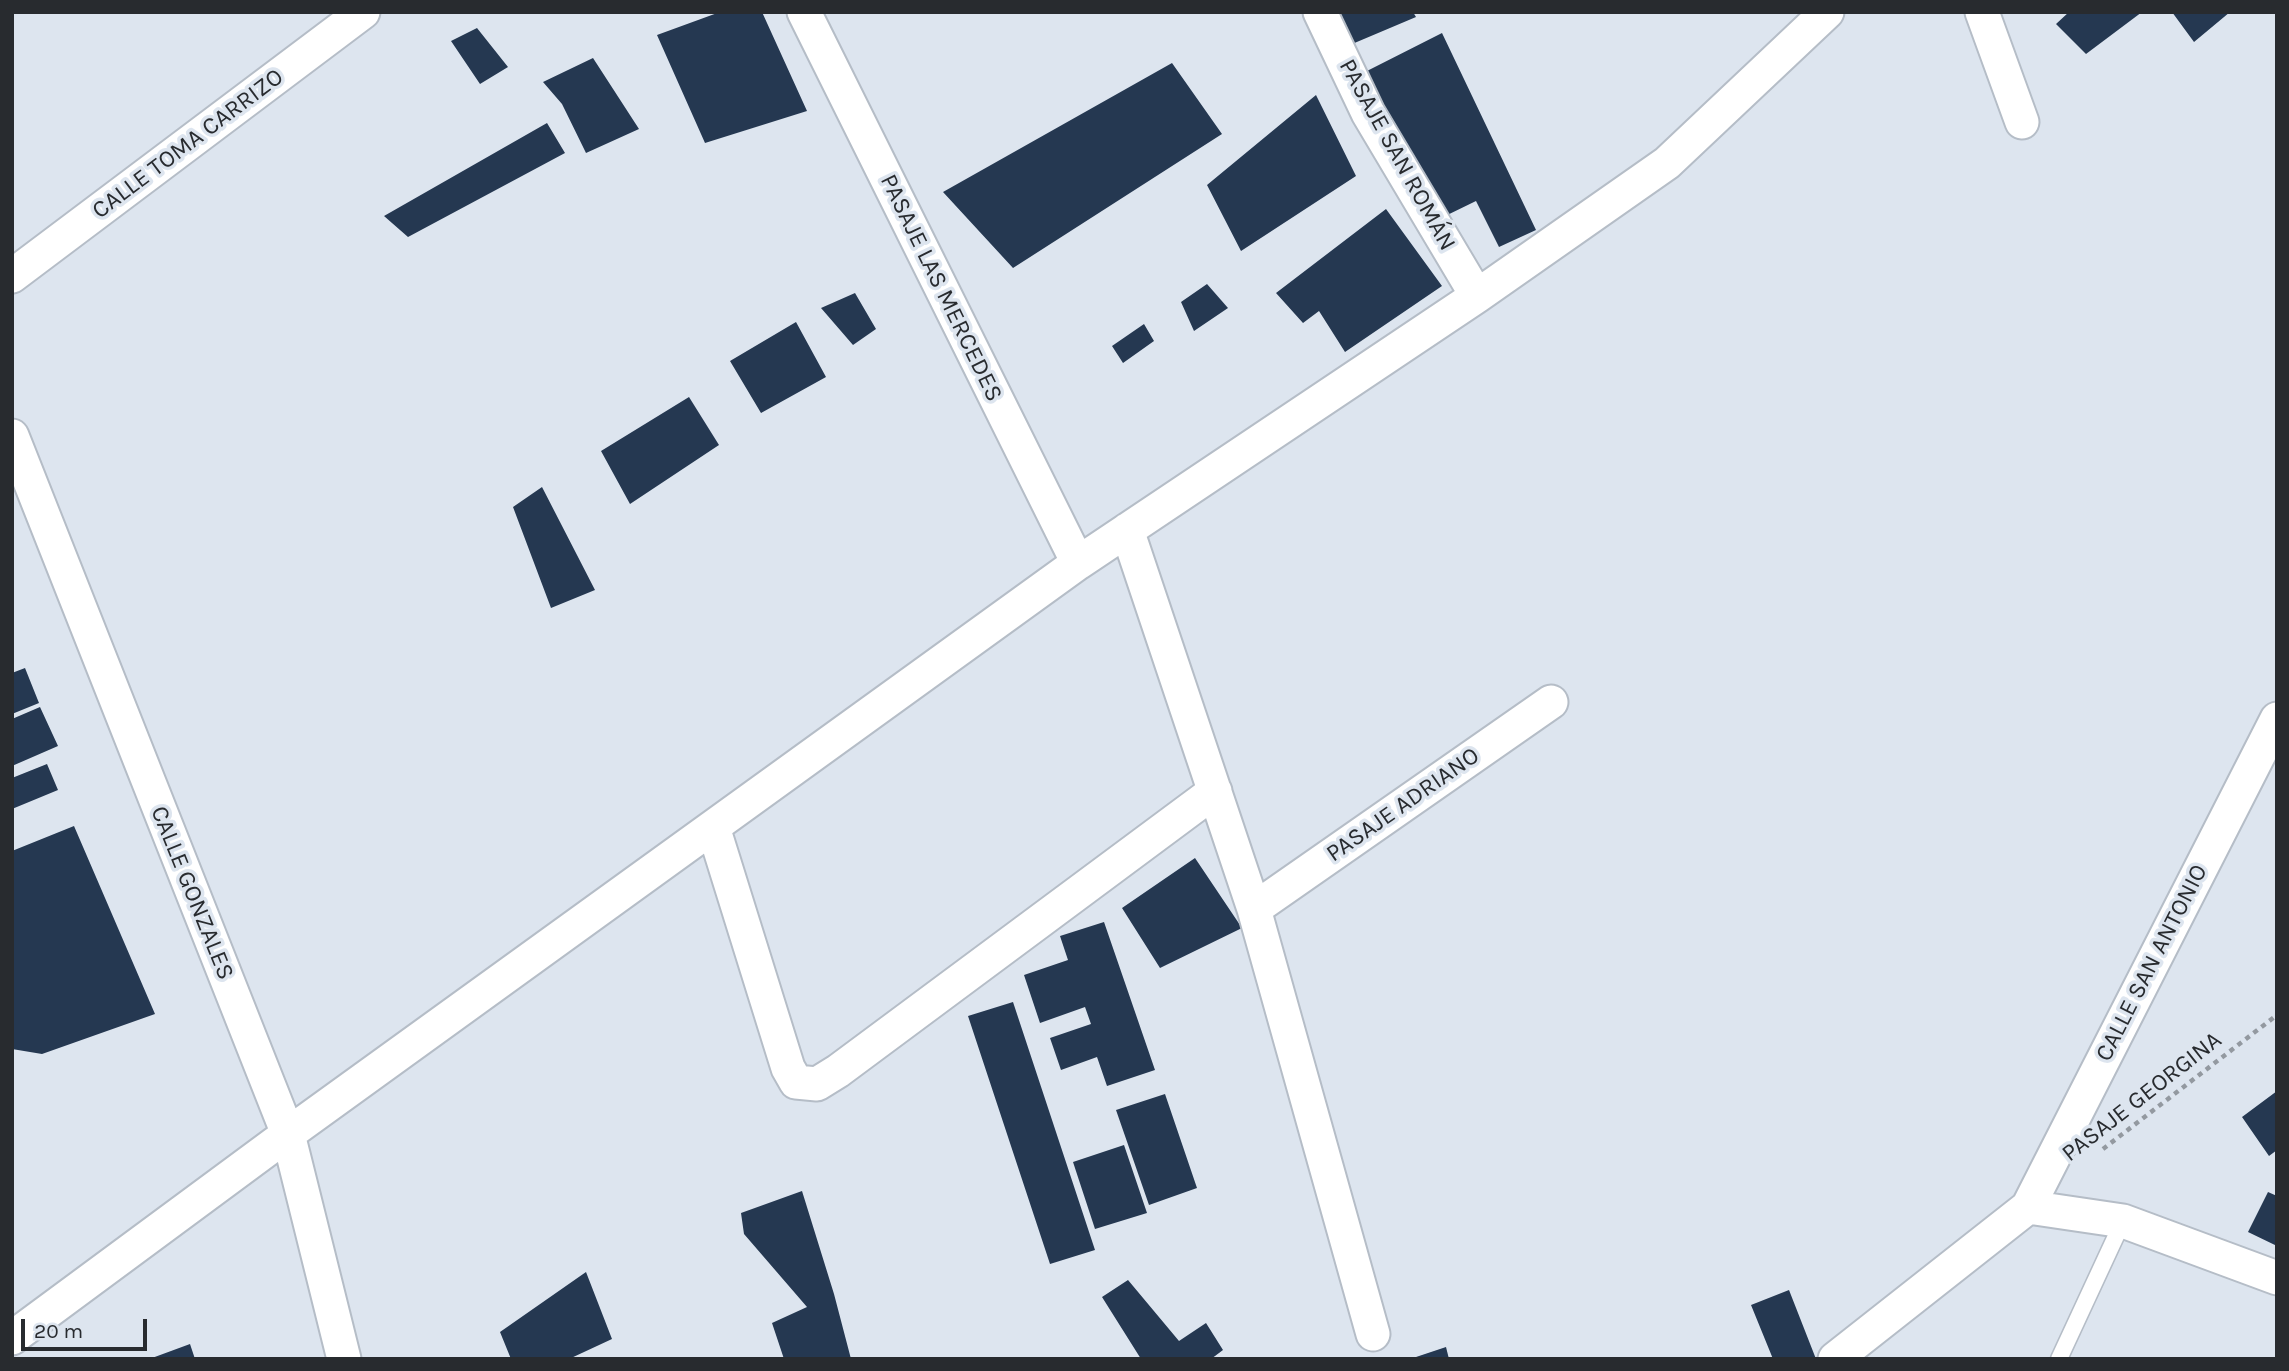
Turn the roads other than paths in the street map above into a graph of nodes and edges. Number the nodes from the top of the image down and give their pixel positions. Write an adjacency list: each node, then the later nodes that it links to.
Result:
1 (363, 12): 7 (street, CALLE TOMA CARRIZO)
2 (804, 12): 11 (street, PASAJE LAS MERCEDES)
3 (1320, 12): 8 (street, PASAJE SAN ROMÁN)
4 (1827, 12): 8 (street)
5 (1982, 12): 6 (street)
6 (2022, 122)
7 (12, 276)
8 (1477, 296): 10 (street)
9 (12, 436): 17 (street, CALLE GONZALES)
10 (1128, 530): 11 (street); 14 (street)
11 (1078, 563): 15 (street)
12 (1551, 702): 16 (street, PASAJE ADRIANO)
13 (2277, 719): 18 (street, CALLE SAN ANTONIO)
14 (1215, 791): 15 (street); 16 (street)
15 (713, 827): 17 (street)
16 (1254, 909): 21 (street)
17 (288, 1134): 22 (street); 23 (street, CALLE GONZALES)
18 (2028, 1207): 19 (street); 24 (street)
19 (2123, 1221): 20 (street); 25 (lane)
20 (2277, 1278)
21 (1373, 1334)
22 (12, 1338)
23 (344, 1359)
24 (1835, 1359)
25 (2059, 1359)

